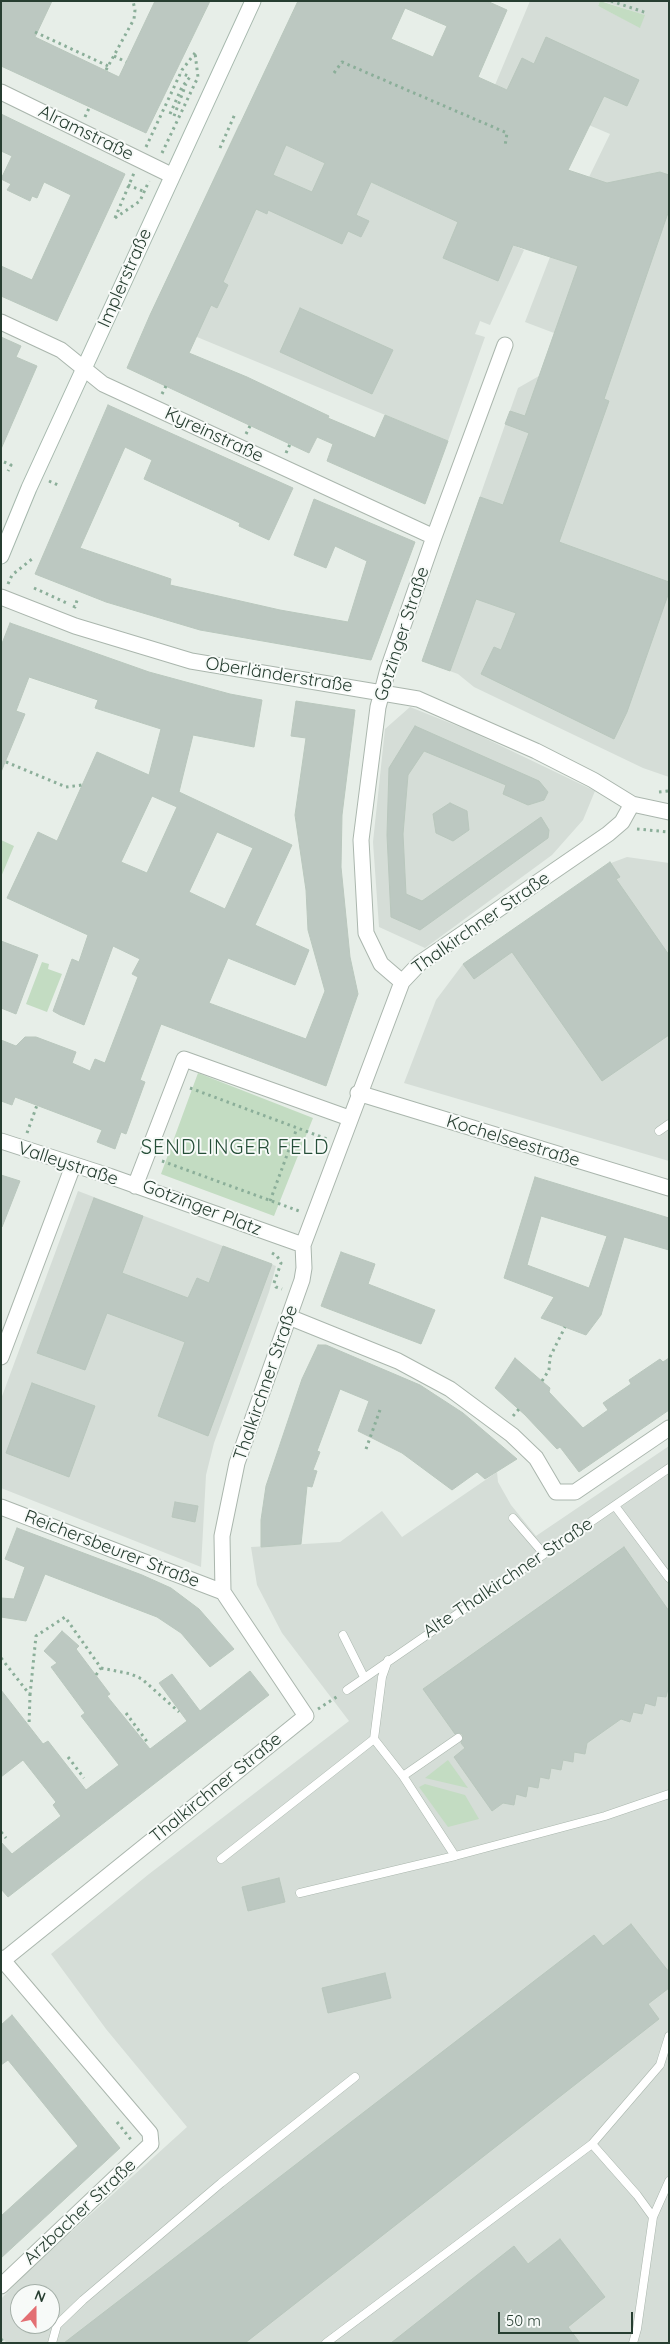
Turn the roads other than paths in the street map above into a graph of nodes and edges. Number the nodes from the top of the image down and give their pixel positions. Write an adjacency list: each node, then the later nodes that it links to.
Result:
1 (253, 1): 3 (street, Implerstraße)
2 (1, 92): 3 (street, Alramstraße)
3 (171, 175): 6 (street, Implerstraße)
4 (1, 322): 6 (street, Kyreinstraße)
5 (505, 345): 7 (street, Gotzinger Straße)
6 (84, 368): 7 (street, Kyreinstraße); 8 (street, Implerstraße)
7 (434, 537): 10 (street, Gotzinger Straße)
8 (1, 556)
9 (2, 597): 10 (street, Oberländerstraße)
10 (381, 692): 11 (street, Oberländerstraße); 13 (street, Gotzinger Straße)
11 (632, 804): 12 (street); 13 (street, Thalkirchner Straße)
12 (669, 812)
13 (402, 982): 14 (street, Thalkirchner Straße)
14 (358, 1093): 15 (street, Thalkirchner Straße); 21 (street, Kochelseestraße)
15 (349, 1118): 20 (street, Gotzinger Platz); 22 (street, Thalkirchner Straße)
16 (669, 1124): 17 (lane)
17 (659, 1131)
18 (1, 1141): 19 (street, Valleystraße)
19 (73, 1166): 20 (street, Valleystraße); 24 (street)
20 (135, 1186): 22 (street, Gotzinger Platz)
21 (669, 1188)
22 (303, 1245): 23 (street, Thalkirchner Straße)
23 (289, 1317): 25 (street); 32 (street, Thalkirchner Straße)
24 (1, 1357)
25 (669, 1428)
26 (669, 1468): 28 (lane, Alte Thalkirchner Straße)
27 (1, 1506): 32 (street, Reichersbeurer Straße)
28 (615, 1506): 30 (lane, Alte Thalkirchner Straße); 31 (lane)
29 (513, 1518): 30 (lane)
30 (544, 1554): 34 (lane, Alte Thalkirchner Straße)
31 (669, 1578)
32 (223, 1592): 44 (street, Thalkirchner Straße)
33 (343, 1635): 35 (lane)
34 (388, 1660): 35 (lane, Alte Thalkirchner Straße); 38 (lane)
35 (364, 1677): 36 (lane, Alte Thalkirchner Straße)
36 (347, 1690)
37 (458, 1738): 39 (lane)
38 (374, 1739): 39 (lane); 42 (lane)
39 (403, 1776): 41 (lane)
40 (669, 1794): 41 (lane)
41 (455, 1856): 43 (lane)
42 (221, 1859)
43 (300, 1893)
44 (2, 1960): 50 (street, Arzbacher Straße)
45 (669, 2036): 47 (lane)
46 (355, 2077): 51 (lane)
47 (592, 2144): 49 (lane); 52 (lane)
48 (669, 2181): 49 (lane)
49 (653, 2217): 53 (lane)
50 (1, 2286)
51 (52, 2343)
52 (326, 2343)
53 (633, 2343)

